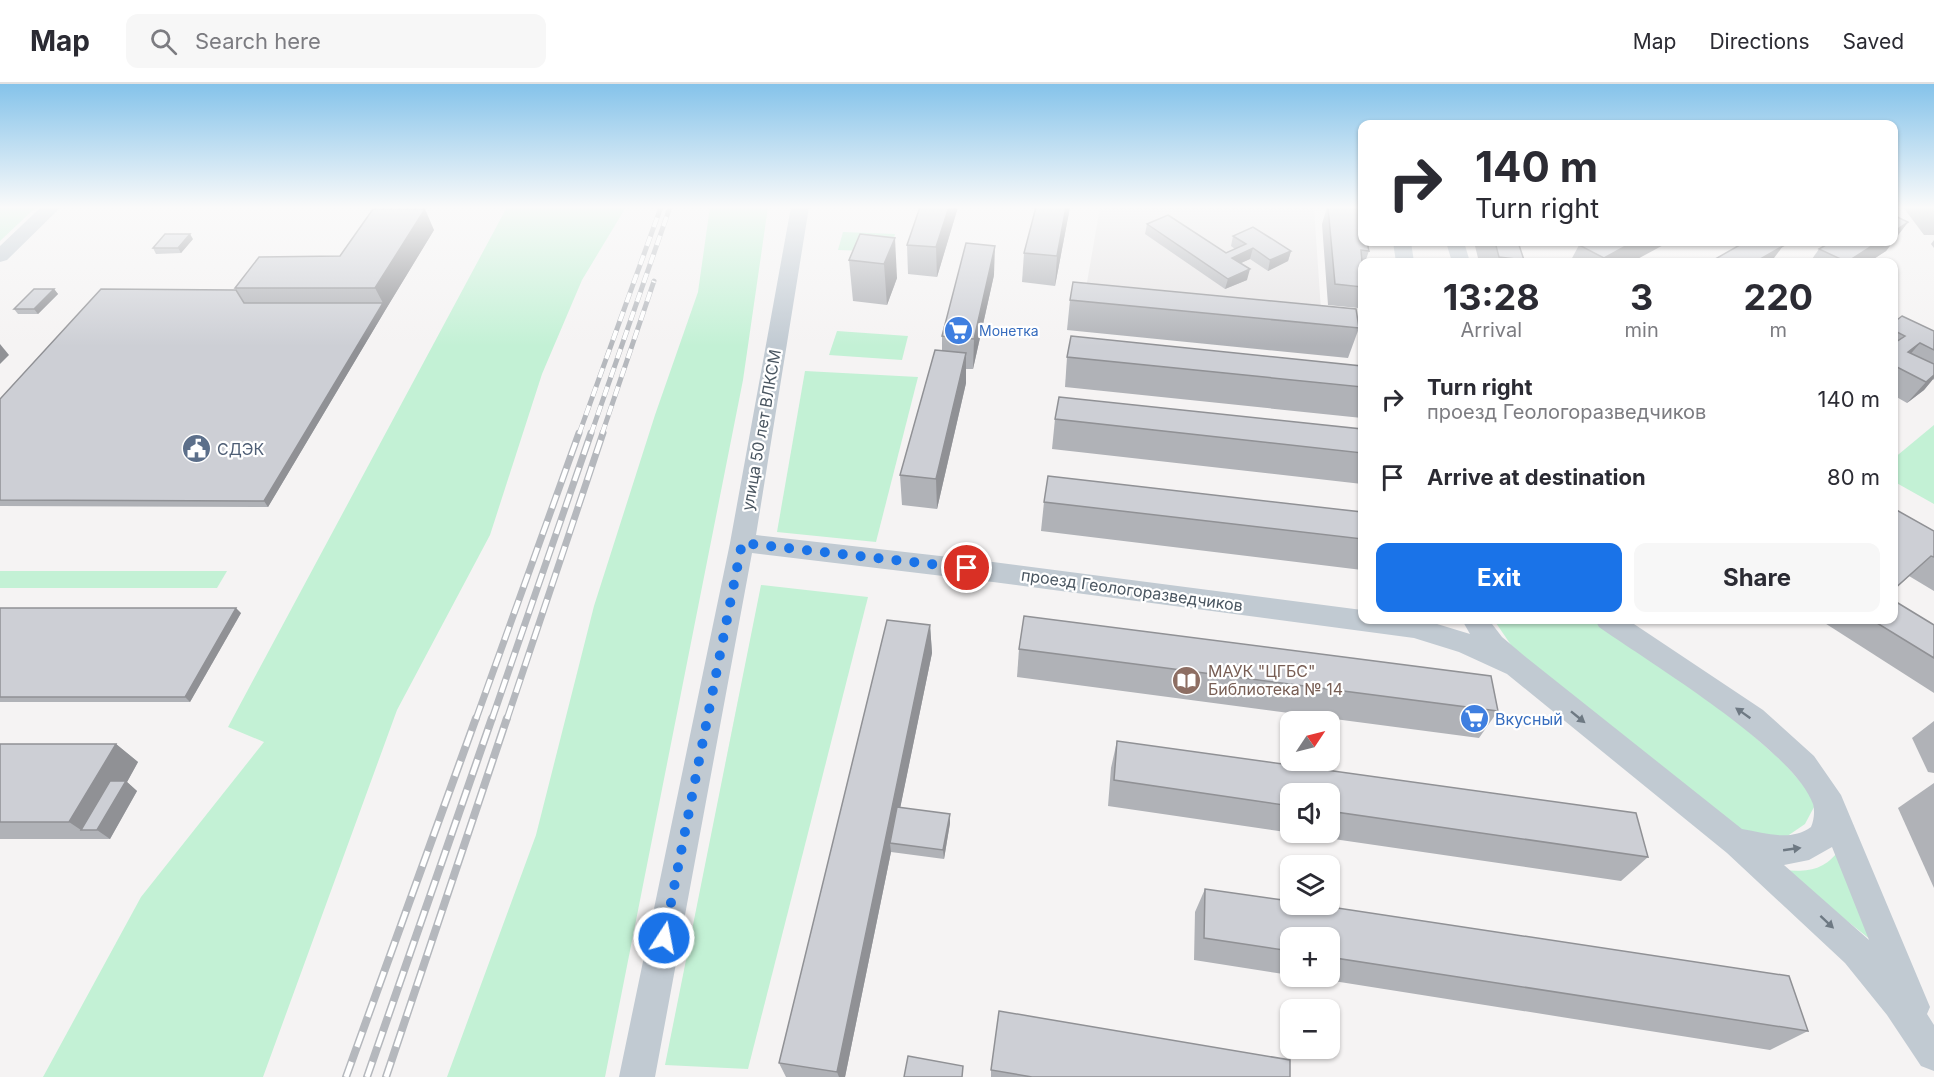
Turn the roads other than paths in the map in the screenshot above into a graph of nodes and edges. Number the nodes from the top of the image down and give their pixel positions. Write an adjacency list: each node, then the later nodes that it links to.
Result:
1 (792, 253): 2 (street, улица 50 лет ВЛКСМ)
2 (742, 543): 3 (street, проезд Геологоразведчиков); 13 (street, улица 50 лет ВЛКСМ)
3 (1358, 620)
4 (1391, 624): 8 (street, проезд Геологоразведчиков)
5 (1431, 624): 8 (street, проезд Геологоразведчиков)
6 (1478, 624): 9 (street)
7 (1614, 624): 10 (street, one-way to 7)
8 (1414, 627): 9 (street, проезд Геологоразведчиков)
9 (1517, 666): 11 (street, one-way to 11)
10 (1828, 802): 11 (street, one-way to 10); 12 (street)
11 (1736, 842): 12 (street, one-way to 12)
12 (1933, 1056)
13 (637, 1077)

